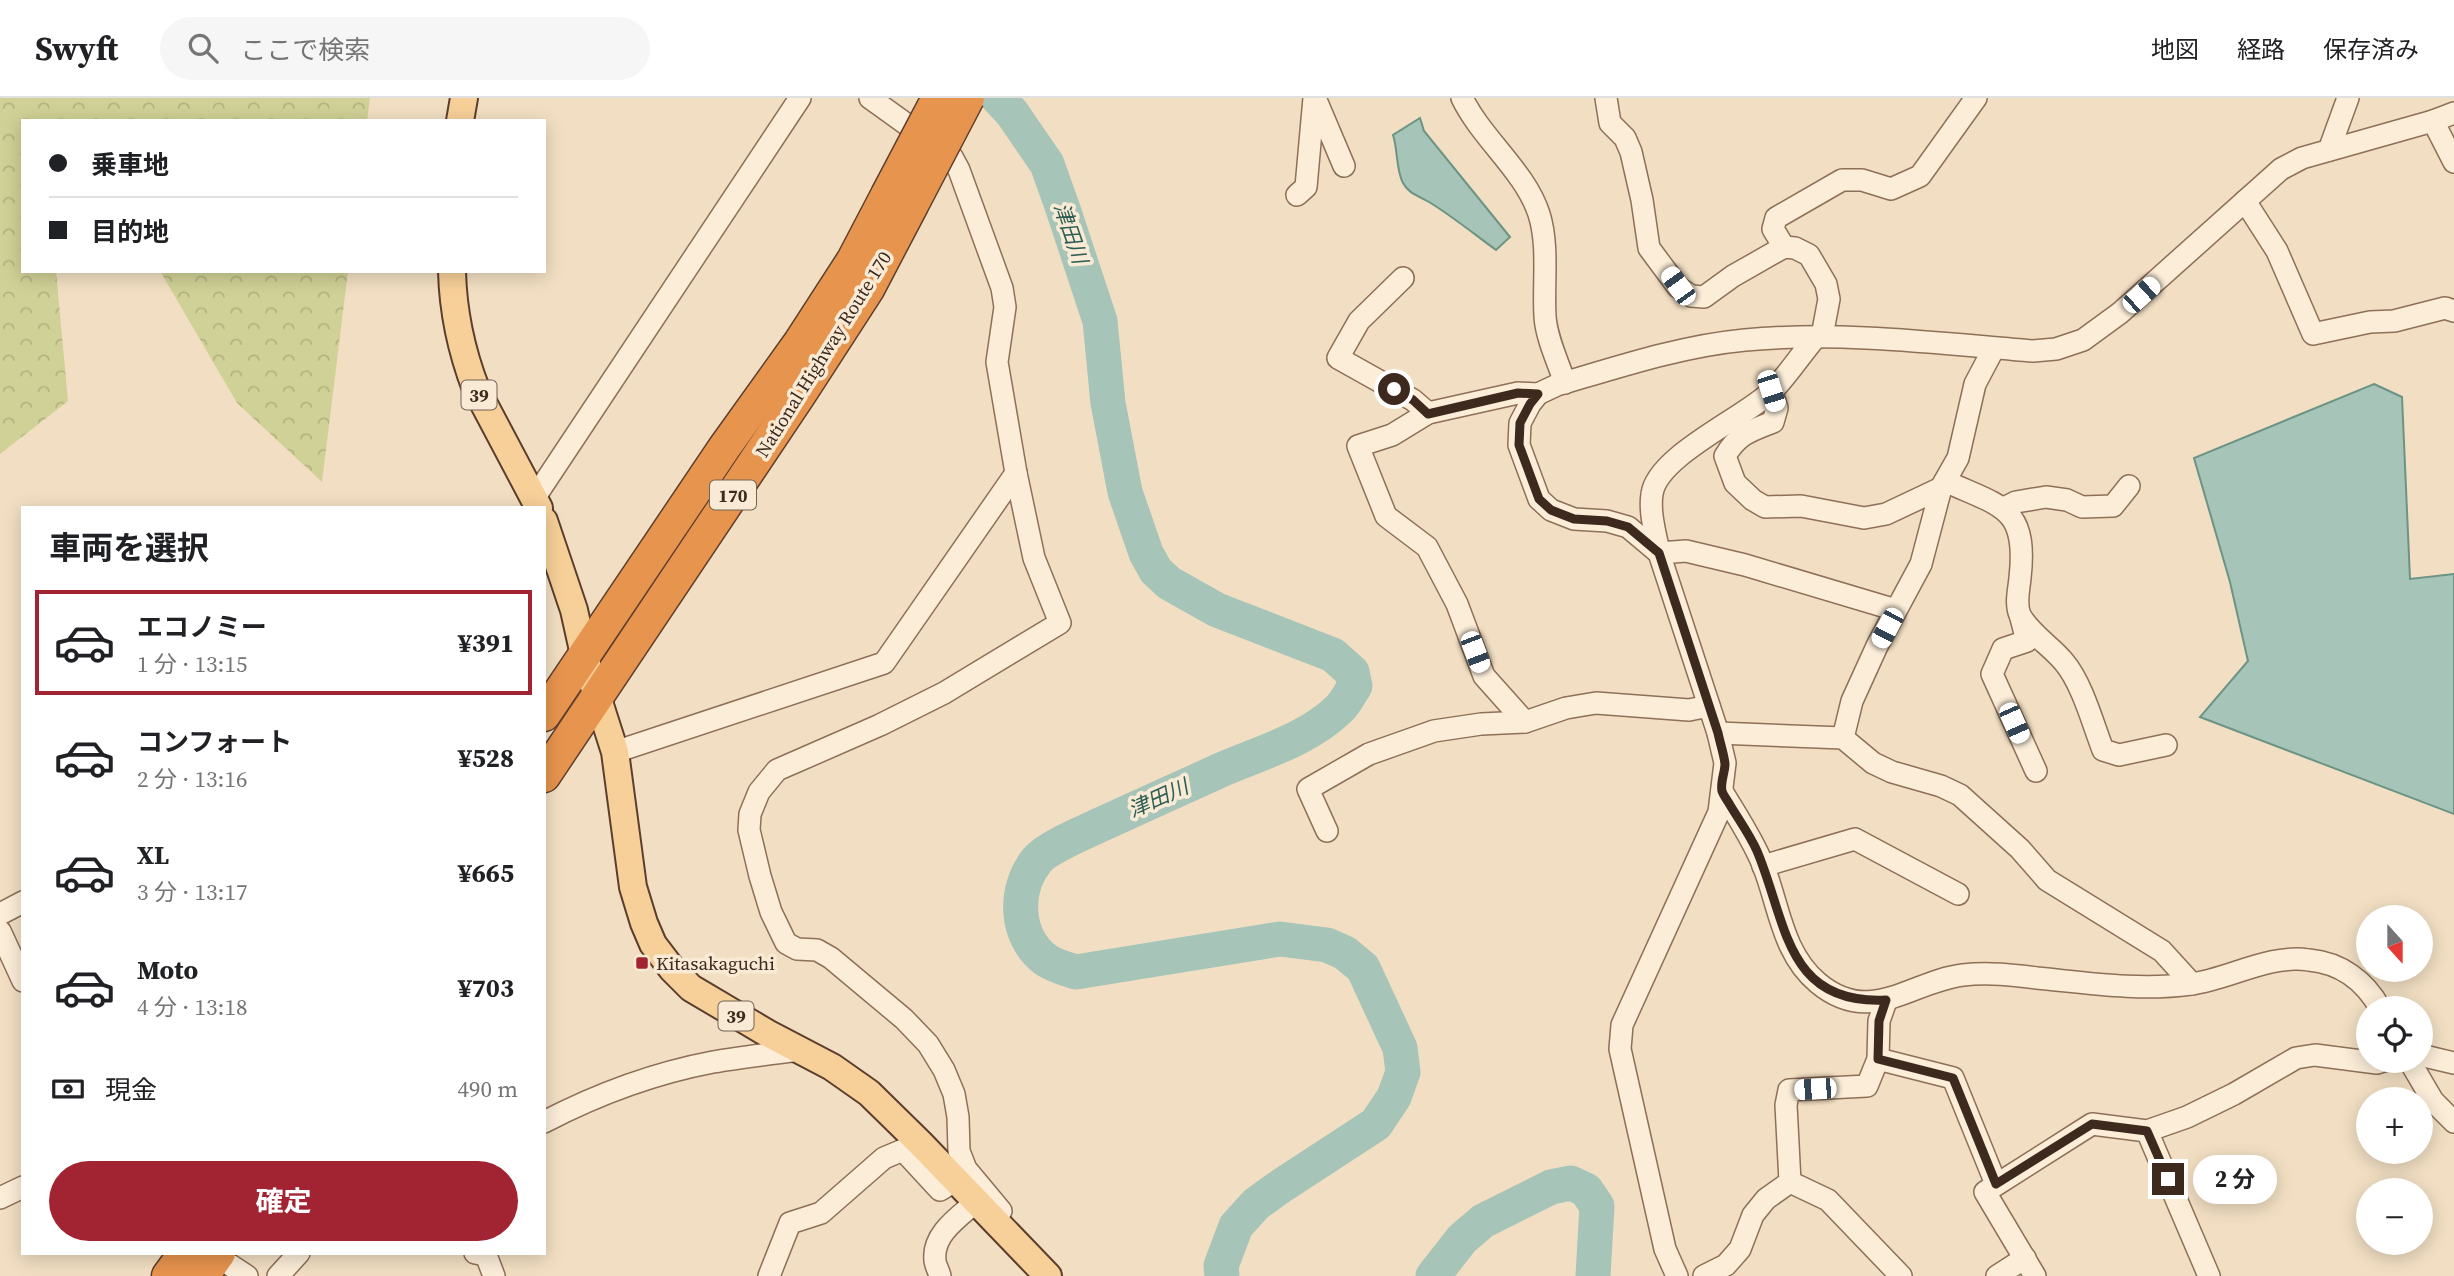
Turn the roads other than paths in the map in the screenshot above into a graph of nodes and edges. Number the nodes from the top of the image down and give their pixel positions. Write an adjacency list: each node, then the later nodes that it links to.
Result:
1 (464, 98): 12 (main road)
2 (800, 98): 34 (street)
3 (870, 98): 30 (street)
4 (939, 98): 18 (highway, National Highway Route 170 / 170, bridge)
5 (968, 98): 18 (highway, National Highway Route 170 / 170, bridge)
6 (1315, 98): 16 (street); 17 (street)
7 (1462, 98): 26 (street)
8 (1606, 98): 20 (street)
9 (1976, 98): 20 (street)
10 (2348, 98): 14 (street)
11 (2454, 113): 13 (street)
12 (460, 119)
13 (2433, 121): 14 (street); 15 (street)
14 (2329, 150): 19 (street)
15 (2454, 162)
16 (1344, 166)
17 (1297, 195)
18 (899, 201): 40 (highway, National Highway Route 170 / 170); 41 (highway, National Highway Route 170 / 170)
19 (2245, 201): 23 (street); 25 (street)
20 (1784, 247): 24 (street)
21 (452, 273): 33 (main road, 39)
22 (1403, 278): 29 (street)
23 (2454, 311)
24 (1819, 336): 25 (street); 26 (street); 27 (street)
25 (1994, 348): 31 (street)
26 (1565, 383): 28 (street)
27 (1771, 391): 31 (street); 37 (street)
28 (1538, 394): 29 (street); 37 (street)
29 (1428, 414): 44 (street)
30 (1016, 473): 48 (street); 77 (street)
31 (1943, 485): 35 (street); 38 (street)
32 (2129, 486): 35 (street)
33 (538, 506)
34 (540, 506)
35 (2004, 508): 39 (street)
36 (546, 528): 40 (main road, 39)
37 (1659, 553): 38 (street); 42 (street)
38 (1896, 610): 46 (street)
39 (2021, 618): 47 (street); 49 (street)
40 (584, 655): 41 (main road, 39); 43 (highway, National Highway Route 170 / 170)
41 (598, 696): 48 (main road, 39); 50 (highway, National Highway Route 170 / 170)
42 (1709, 706): 44 (street); 45 (street)
43 (546, 712)
44 (1525, 722): 52 (street)
45 (1718, 733): 46 (street); 51 (street)
46 (1843, 738): 59 (street)
47 (2166, 745)
48 (615, 752): 62 (main road, 39)
49 (2036, 771)
50 (546, 773)
51 (1722, 791): 53 (street); 90 (street)
52 (1327, 831)
53 (1763, 866): 54 (street); 61 (street)
54 (1958, 894)
55 (21, 903): 56 (street)
56 (0, 914)
57 (0, 931): 58 (street)
58 (21, 977)
59 (2192, 984): 60 (street); 61 (street)
60 (2373, 996)
61 (1886, 1000): 64 (street)
62 (799, 1050): 68 (street); 71 (main road, 39)
63 (2433, 1058): 66 (street)
64 (1878, 1059): 72 (street); 73 (street)
65 (2356, 1060): 70 (street)
66 (2454, 1063)
67 (2417, 1073): 69 (street)
68 (546, 1121)
69 (2454, 1122)
70 (2147, 1131): 73 (street); 94 (street)
71 (956, 1180): 76 (main road, 39); 87 (street)
72 (1790, 1182): 91 (street); 92 (street)
73 (1996, 1184): 82 (street)
74 (21, 1188): 75 (street)
75 (0, 1198)
76 (977, 1201): 77 (main road, 39); 88 (street)
77 (1005, 1230): 89 (main road, 39)
78 (184, 1255): 83 (highway)
79 (297, 1255): 85 (street)
80 (486, 1255): 86 (street)
81 (213, 1260): 84 (street)
82 (2030, 1267): 93 (street)
83 (168, 1276)
84 (247, 1276)
85 (278, 1276)
86 (494, 1276)
87 (769, 1276)
88 (940, 1276)
89 (1048, 1276)
90 (1677, 1276)
91 (1704, 1276)
92 (1901, 1276)
93 (1997, 1276)
94 (2209, 1276)

